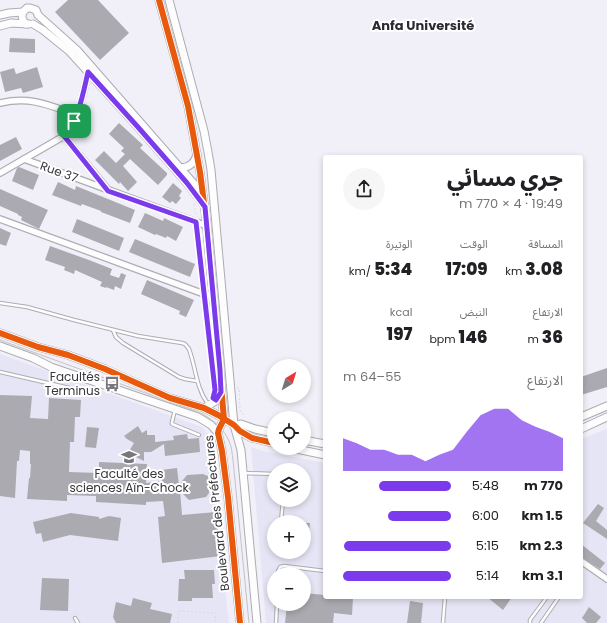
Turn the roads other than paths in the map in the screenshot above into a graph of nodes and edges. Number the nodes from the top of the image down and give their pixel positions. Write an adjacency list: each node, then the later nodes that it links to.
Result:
1 (160, 0): 12 (street, Boulevard des Préfectures)
2 (169, 0): 18 (street)
3 (23, 12): 4 (street); 5 (street); 6 (street)
4 (0, 14)
5 (38, 15): 6 (street); 14 (street)
6 (30, 24): 7 (street); 8 (street)
7 (0, 26)
8 (88, 72): 10 (street); 19 (street)
9 (0, 103): 10 (street)
10 (77, 115): 11 (street)
11 (64, 136): 13 (street); 16 (street)
12 (198, 154): 14 (street); 17 (street, Boulevard des Préfectures)
13 (24, 160): 15 (street); 16 (street, Rue 37)
14 (181, 168): 17 (street)
15 (0, 172)
16 (108, 191): 22 (street, Rue 37)
17 (203, 193): 18 (street); 19 (street, Boulevard des Préfectures)
18 (213, 196): 20 (street)
19 (205, 207): 20 (street); 22 (street, Boulevard des Préfectures)
20 (215, 210): 38 (street)
21 (0, 219): 23 (street)
22 (207, 226): 23 (street, Boulevard des Préfectures)
23 (213, 296): 31 (street, Boulevard des Préfectures)
24 (0, 303): 25 (lane)
25 (112, 330): 29 (lane); 29 (lane)
26 (0, 333): 33 (street)
27 (0, 346): 34 (street)
28 (0, 372): 30 (lane)
29 (197, 381): 33 (lane)
30 (78, 390)
31 (221, 392): 33 (street); 37 (street, Boulevard des Préfectures)
32 (607, 406): 35 (street)
33 (207, 407): 37 (street)
34 (175, 409): 41 (street); 42 (lane)
35 (583, 416)
36 (607, 417): 39 (street)
37 (224, 419): 38 (street); 41 (street, Boulevard des Préfectures)
38 (234, 425): 40 (street); 43 (street); 47 (street)
39 (583, 428)
40 (267, 431)
41 (218, 433): 64 (street, Boulevard des Préfectures)
42 (199, 435)
43 (252, 438): 45 (street); 47 (street)
44 (311, 441): 46 (street)
45 (267, 442)
46 (323, 444)
47 (241, 450): 50 (street)
48 (311, 452): 49 (street)
49 (323, 455)
50 (243, 473): 51 (lane); 65 (street)
51 (267, 474)
52 (583, 564): 57 (street)
53 (280, 567): 54 (lane)
54 (292, 567)
55 (311, 569): 56 (lane)
56 (323, 571)
57 (607, 579)
58 (445, 599): 67 (lane)
59 (546, 599): 68 (lane)
60 (558, 599): 69 (lane)
61 (277, 611): 66 (lane)
62 (76, 618): 63 (lane)
63 (78, 623)
64 (240, 623)
65 (256, 623)
66 (276, 623)
67 (443, 623)
68 (530, 623)
69 (541, 623)

